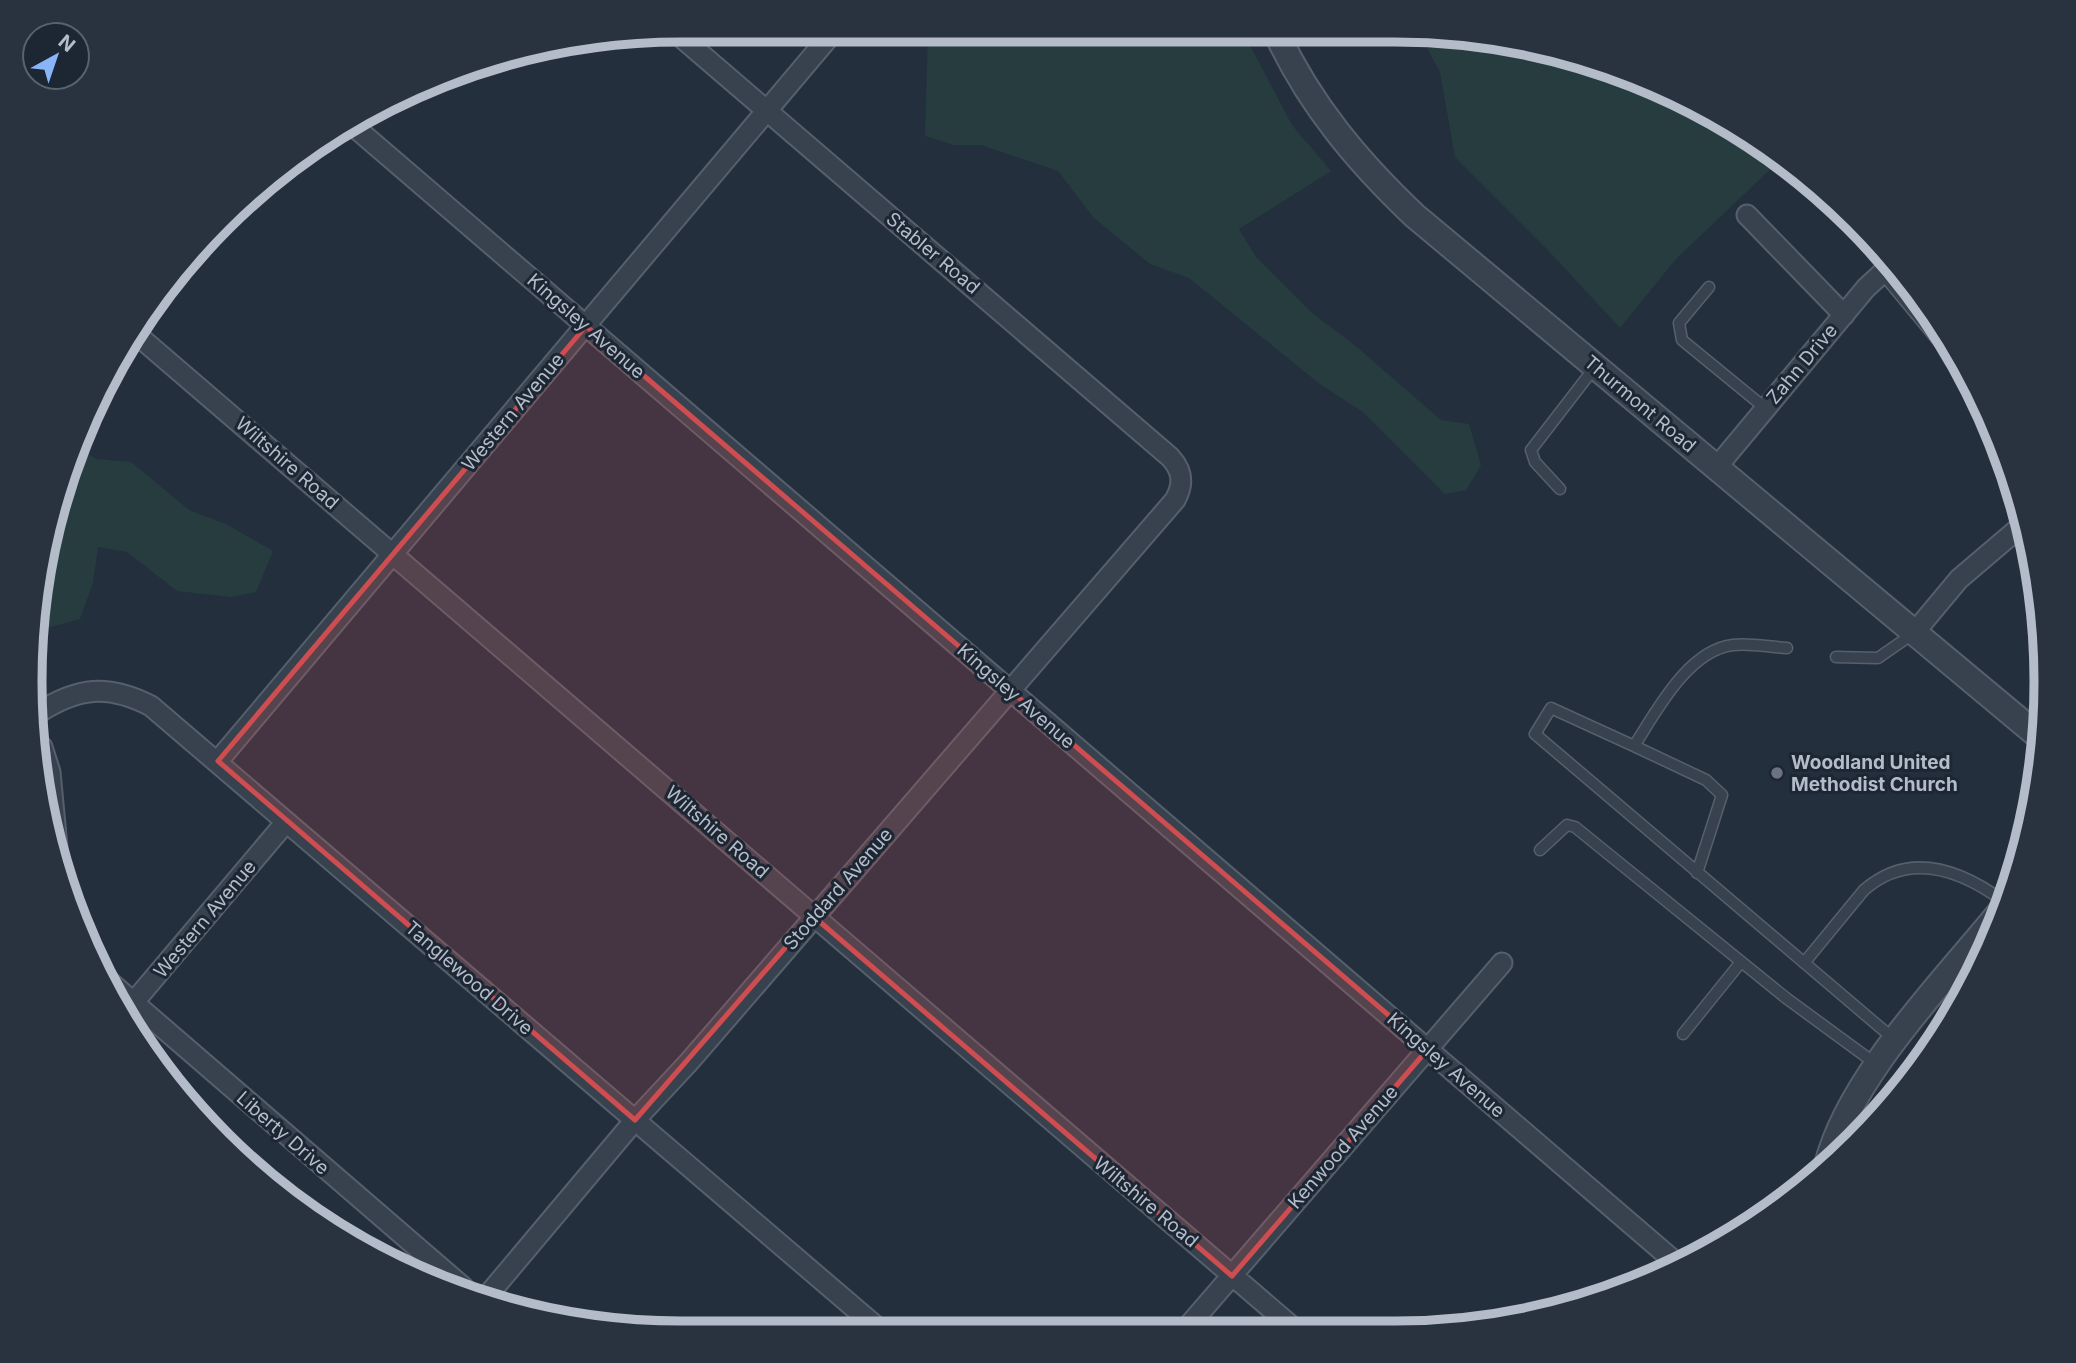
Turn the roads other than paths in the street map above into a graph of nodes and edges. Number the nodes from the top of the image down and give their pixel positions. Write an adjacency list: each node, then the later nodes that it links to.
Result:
1 (686, 42): 4 (street, Stabler Road)
2 (824, 42): 4 (street, Western Avenue)
3 (1281, 42): 12 (street, Thurmont Road)
4 (764, 111): 10 (street, Western Avenue); 15 (street, Stabler Road)
5 (358, 130): 10 (street, Kingsley Avenue)
6 (1747, 215): 9 (street)
7 (1884, 271): 9 (street, Zahn Drive)
8 (1709, 287): 13 (lane)
9 (1844, 315): 13 (street, Zahn Drive)
10 (586, 326): 18 (street, Western Avenue); 22 (street, Kingsley Avenue)
11 (142, 339): 18 (street, Wiltshire Road)
12 (1595, 367): 14 (street, Thurmont Road); 16 (lane)
13 (1765, 408): 14 (street, Zahn Drive)
14 (1716, 468): 19 (street, Thurmont Road)
15 (1181, 480): 22 (street, Stoddard Avenue)
16 (1560, 489)
17 (2016, 531): 19 (street)
18 (394, 556): 26 (street, Western Avenue); 33 (street, Wiltshire Road)
19 (1914, 633): 21 (lane); 24 (street, Thurmont Road)
20 (1787, 649): 25 (lane)
21 (1836, 657)
22 (1010, 691): 33 (street, Stoddard Avenue); 42 (street, Kingsley Avenue)
23 (43, 710): 26 (street, Tanglewood Drive)
24 (2032, 732)
25 (1634, 746): 31 (lane); 31 (lane)
26 (218, 761): 29 (street, Tanglewood Drive)
27 (47, 762): 28 (street)
28 (52, 795)
29 (286, 822): 38 (street, Western Avenue); 44 (street, Tanglewood Drive)
30 (1539, 850): 35 (lane)
31 (1698, 873): 37 (lane)
32 (1996, 897): 37 (lane)
33 (813, 916): 44 (street, Stoddard Avenue); 47 (street, Wiltshire Road)
34 (1974, 951): 41 (street)
35 (1741, 962): 40 (lane); 43 (lane)
36 (1502, 963): 42 (street, Kenwood Avenue)
37 (1804, 963): 41 (lane)
38 (131, 1006)
39 (138, 1017): 48 (street, Liberty Drive)
40 (1683, 1034)
41 (1895, 1041): 43 (street)
42 (1428, 1049): 46 (street, Kingsley Avenue); 47 (street, Kenwood Avenue)
43 (1876, 1065): 45 (street)
44 (635, 1120): 49 (street, Stoddard Avenue); 50 (street, Tanglewood Drive)
45 (1856, 1122)
46 (1670, 1258)
47 (1232, 1276): 51 (street, Kenwood Avenue); 52 (street, Wiltshire Road)
48 (452, 1278)
49 (491, 1291)
50 (870, 1321)
51 (1193, 1321)
52 (1285, 1321)

